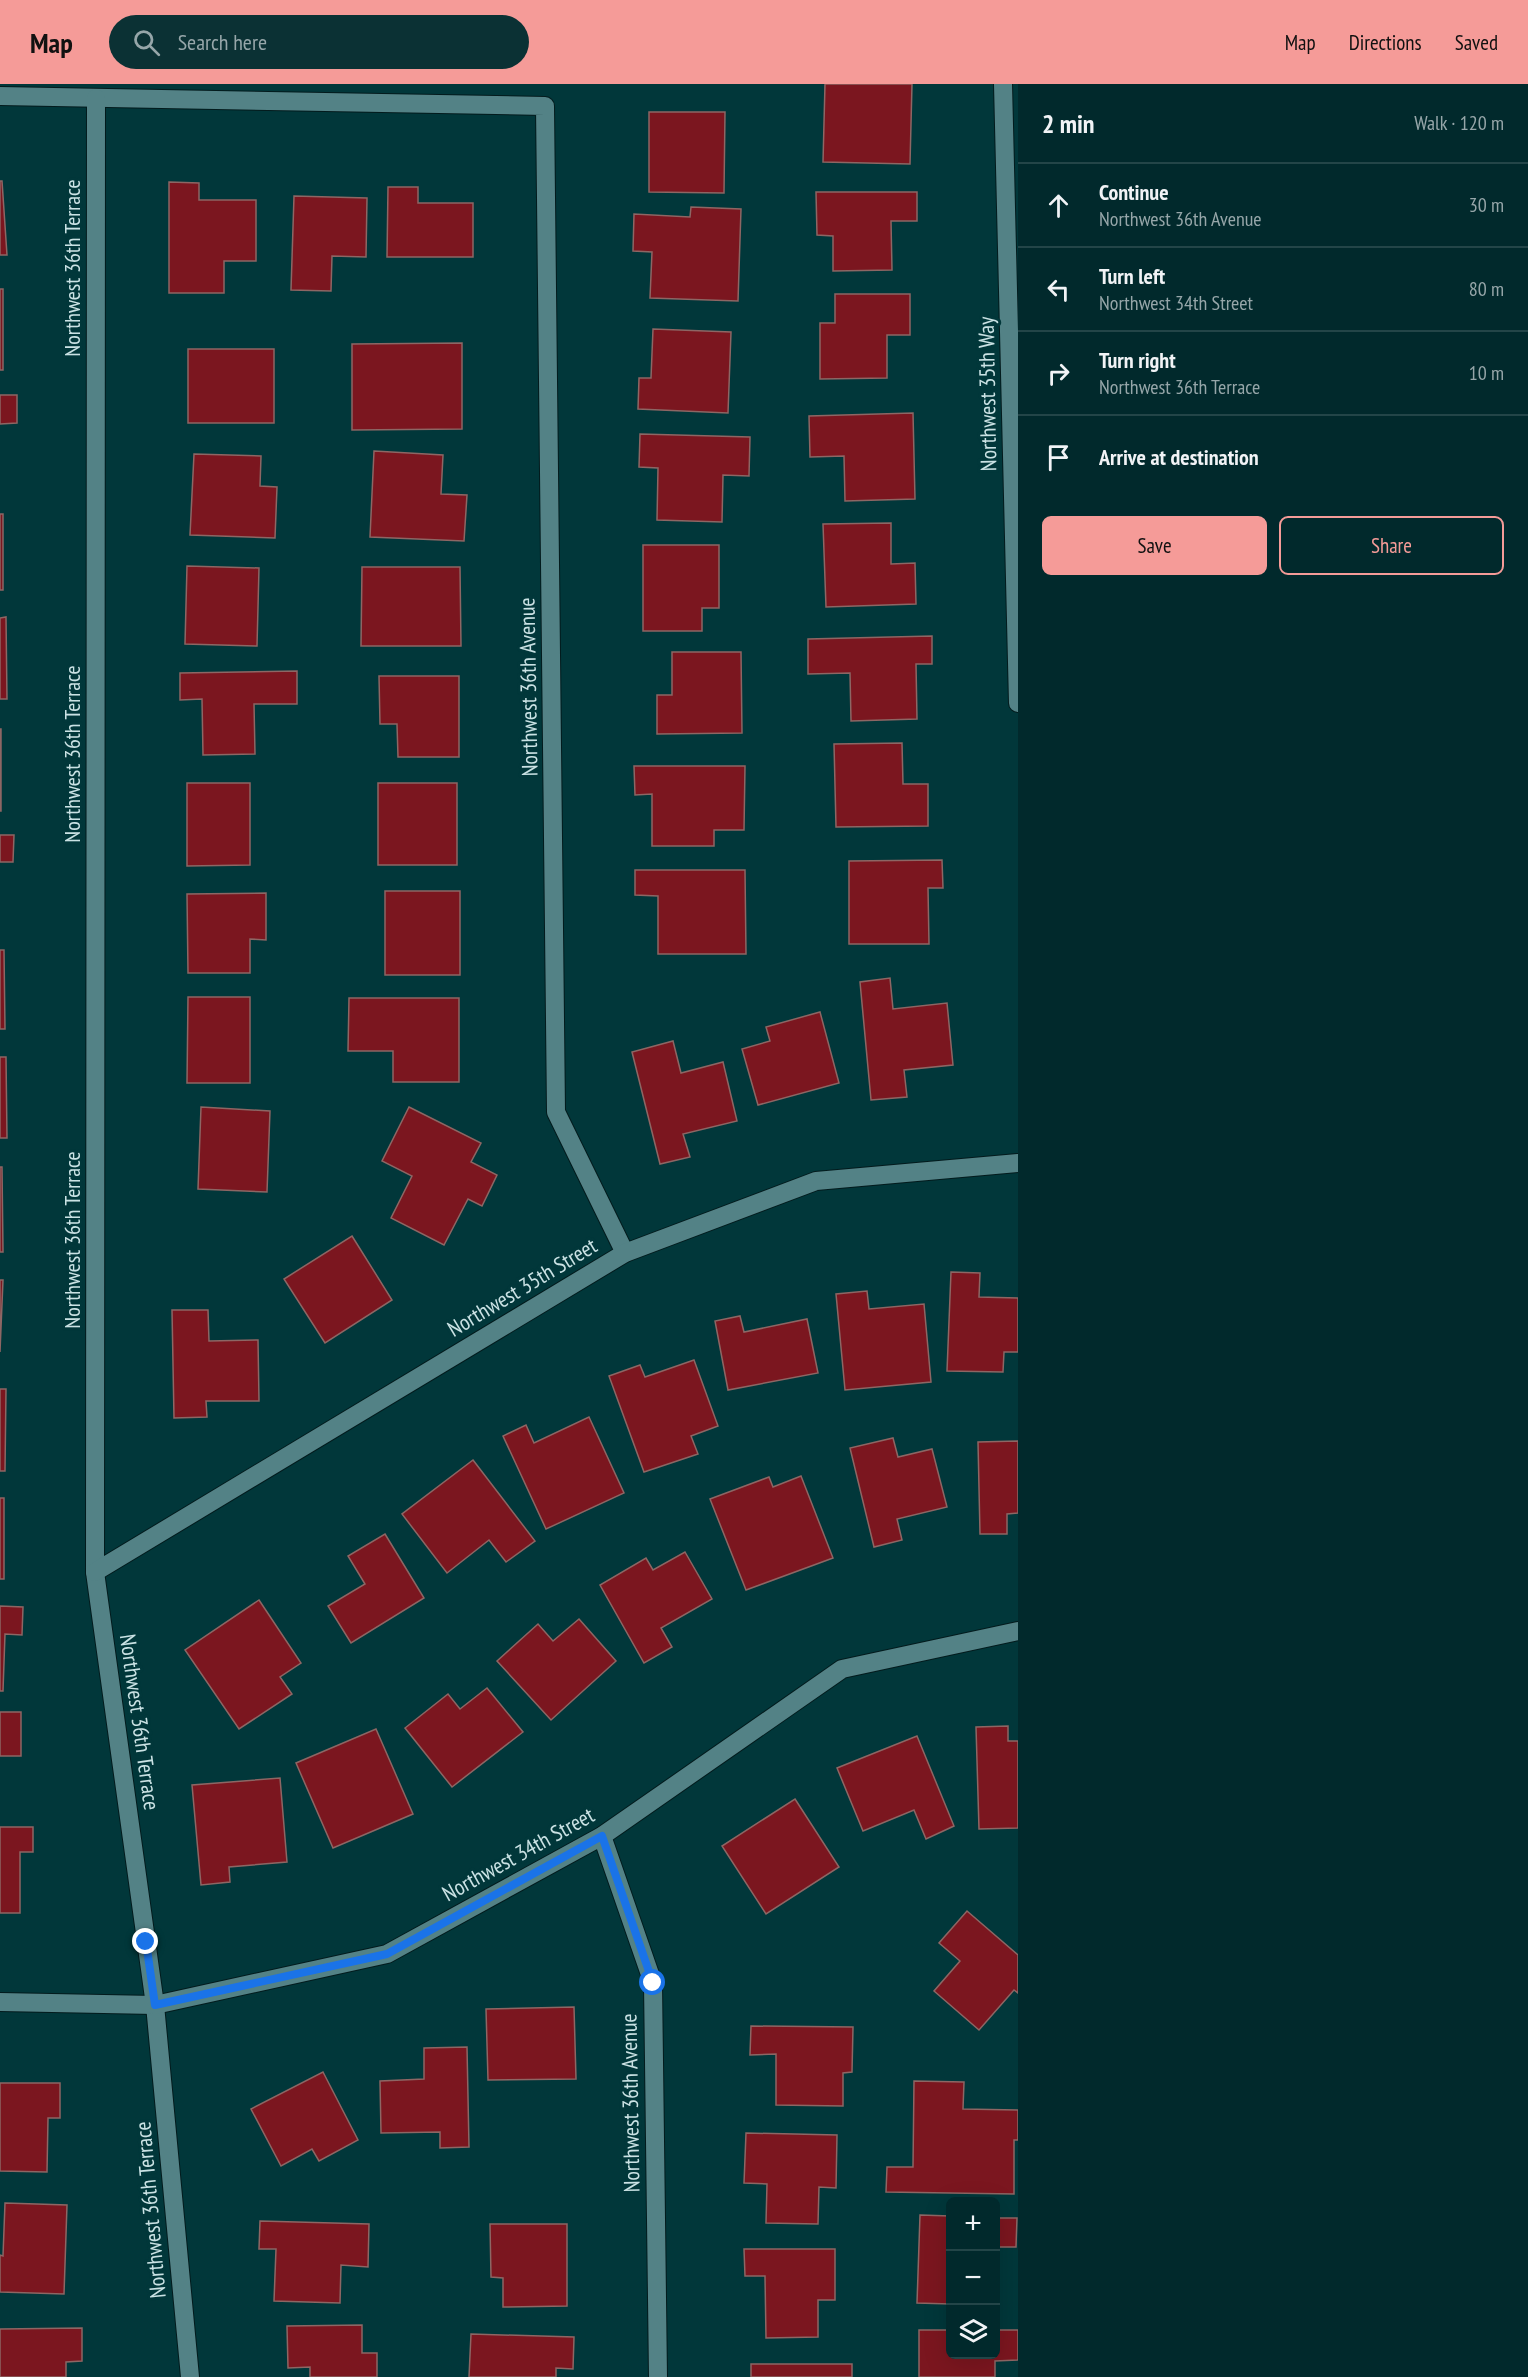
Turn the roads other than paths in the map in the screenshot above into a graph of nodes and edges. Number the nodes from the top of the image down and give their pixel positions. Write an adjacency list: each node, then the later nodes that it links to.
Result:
1 (1003, 84): 4 (street, Northwest 35th Way)
2 (0, 96): 3 (street)
3 (96, 98): 6 (street, Northwest 36th Avenue); 7 (street, Northwest 36th Terrace)
4 (1018, 703)
5 (1018, 1163): 6 (street, Northwest 35th Street)
6 (625, 1253): 7 (street, Northwest 35th Street)
7 (96, 1572): 11 (street, Northwest 36th Terrace)
8 (1018, 1631): 9 (street, Northwest 34th Street)
9 (602, 1836): 11 (street, Northwest 34th Street); 13 (street, Northwest 36th Avenue)
10 (0, 2002): 11 (street, Northwest 34th Street)
11 (155, 2005): 12 (street, Northwest 36th Terrace)
12 (190, 2377)
13 (658, 2377)

